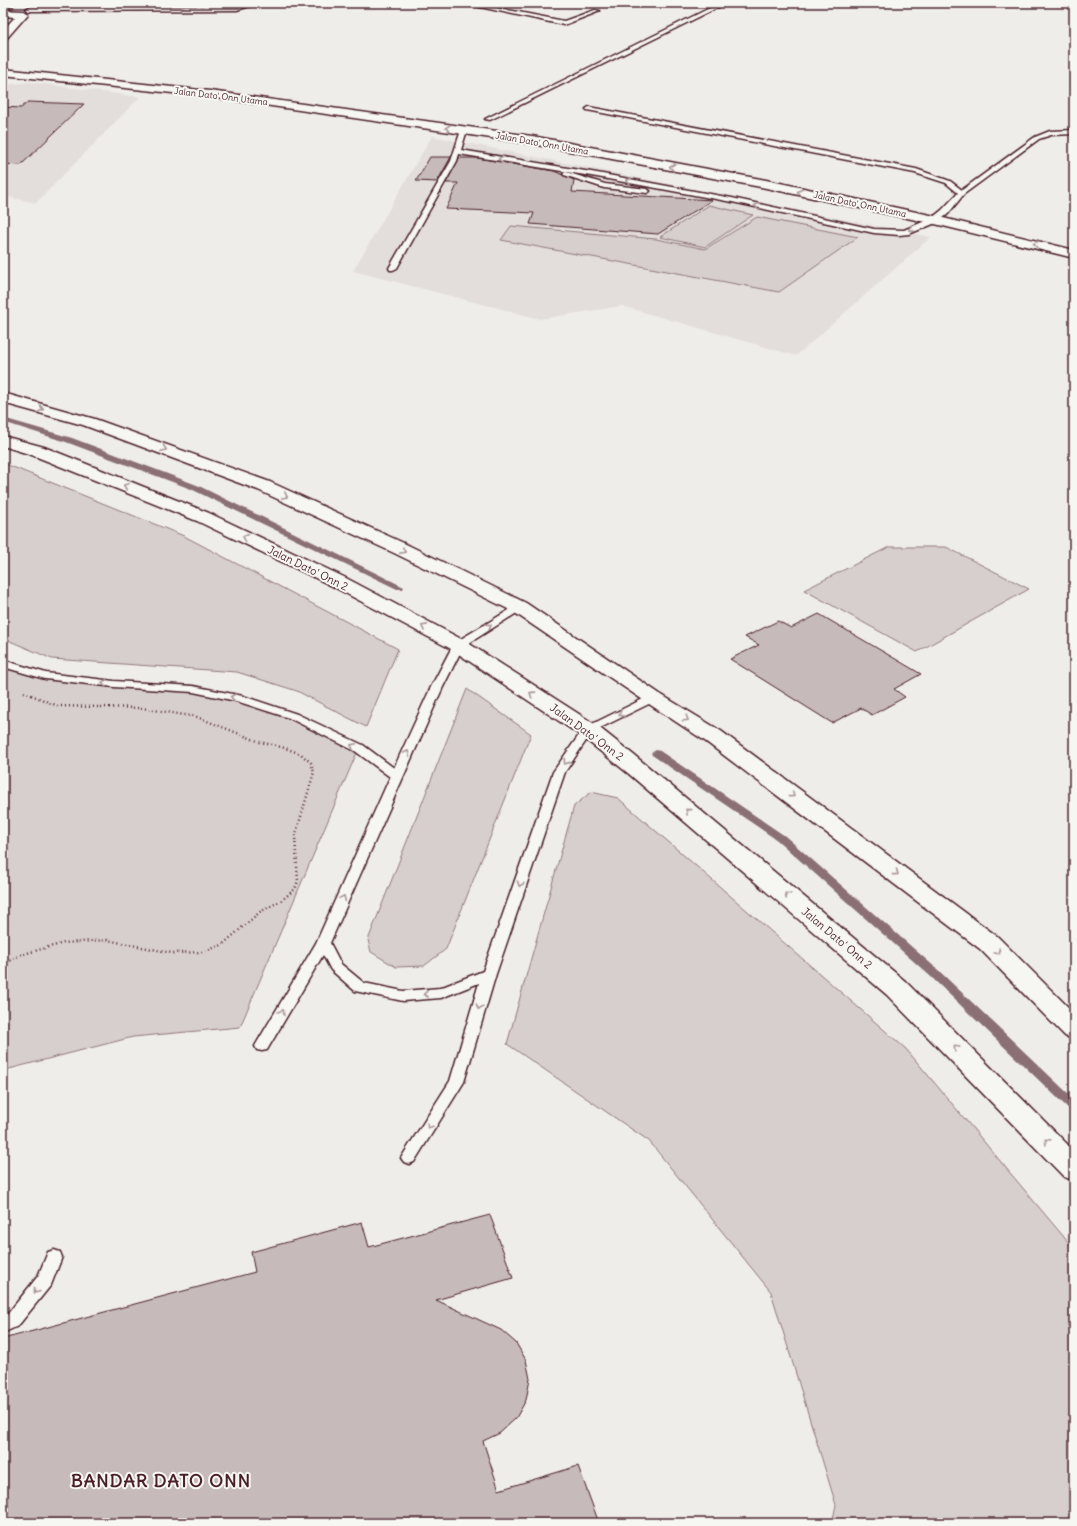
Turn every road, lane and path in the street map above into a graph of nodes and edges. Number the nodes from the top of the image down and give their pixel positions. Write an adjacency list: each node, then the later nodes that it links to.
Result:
1 (36, 3): 7 (lane)
2 (257, 3): 7 (lane)
3 (464, 3): 5 (lane)
4 (724, 3): 16 (lane)
5 (597, 11)
6 (3, 13): 7 (main road)
7 (23, 13): 8 (main road)
8 (3, 36)
9 (3, 61): 13 (main road, Jalan Dato' Onn Utama)
10 (3, 72): 12 (main road, Jalan Dato' Onn Utama)
11 (3, 76): 12 (main road)
12 (53, 77): 18 (main road, Jalan Dato' Onn Utama, one-way to 12)
13 (262, 90)
14 (589, 109): 26 (lane)
15 (473, 117): 16 (main road, Jalan Dato' Onn Utama)
16 (488, 119): 17 (main road, Jalan Dato' Onn Utama)
17 (510, 123)
18 (464, 130): 21 (main road, Jalan Dato' Onn Utama); 22 (lane)
19 (547, 130): 21 (main road)
20 (1074, 132): 26 (lane)
21 (532, 140): 27 (main road, Jalan Dato' Onn Utama, one-way to 21)
22 (458, 152): 23 (lane, one-way to 22); 30 (lane)
23 (547, 166): 25 (lane, one-way to 23); 25 (lane)
24 (738, 167): 27 (main road, Jalan Dato' Onn Utama)
25 (684, 192): 27 (lane, one-way to 25)
26 (962, 193): 27 (lane)
27 (940, 216): 28 (main road, Jalan Dato' Onn Utama); 29 (main road, Jalan Dato' Onn Utama, one-way to 27)
28 (1060, 237)
29 (1074, 254)
30 (393, 268)
31 (3, 398): 33 (main road, one-way to 33)
32 (3, 441): 34 (main road, Jalan Dato' Onn 2, one-way to 32)
33 (519, 607): 34 (lane, one-way to 33); 37 (main road)
34 (458, 645): 38 (main road, Jalan Dato' Onn 2, one-way to 34); 39 (lane, one-way to 34)
35 (3, 663): 39 (lane, one-way to 35)
36 (18, 690): 41 (path)
37 (653, 698): 38 (lane, one-way to 38); 43 (main road, one-way to 43)
38 (588, 730): 42 (lane, one-way to 42); 46 (main road, Jalan Dato' Onn 2, one-way to 38)
39 (396, 776): 40 (lane, one-way to 39)
40 (323, 944): 42 (lane, one-way to 40); 44 (lane, one-way to 40)
41 (3, 965)
42 (490, 974): 45 (lane, one-way to 45)
43 (1074, 1029)
44 (262, 1046)
45 (409, 1158)
46 (1074, 1169)
47 (54, 1257): 48 (lane, one-way to 48)
48 (3, 1326)

